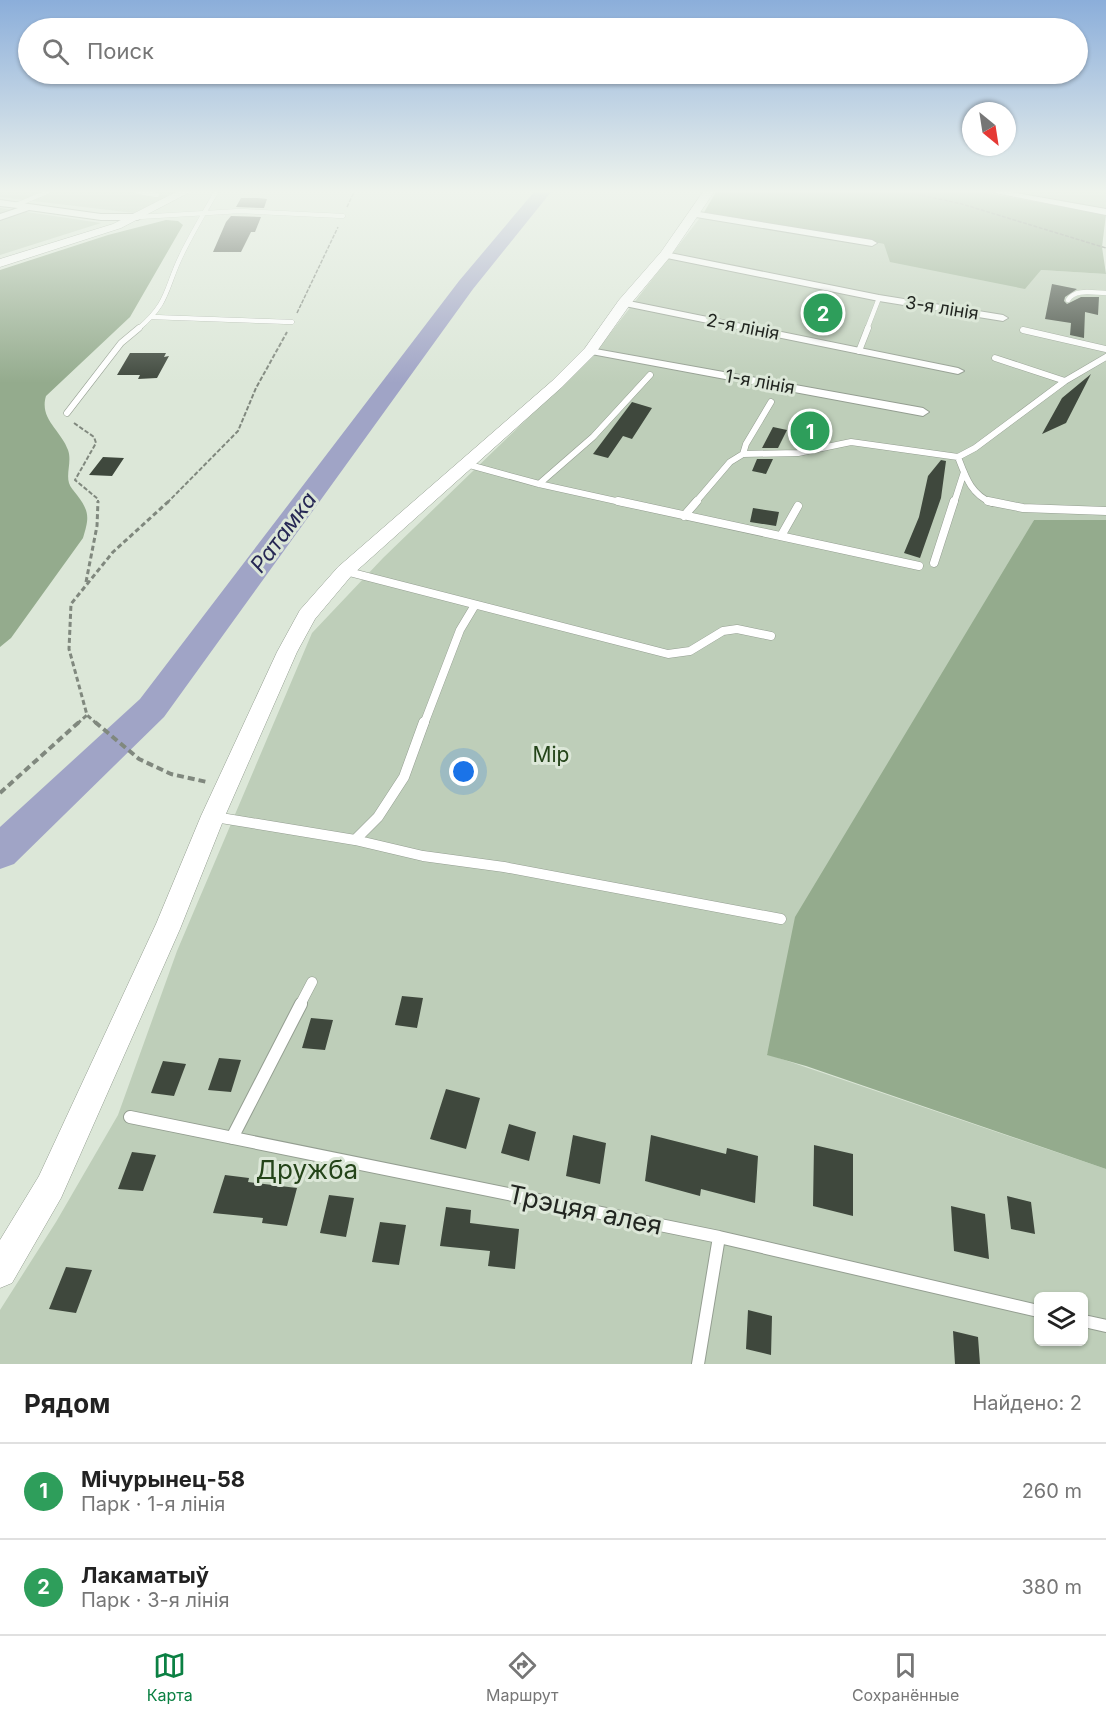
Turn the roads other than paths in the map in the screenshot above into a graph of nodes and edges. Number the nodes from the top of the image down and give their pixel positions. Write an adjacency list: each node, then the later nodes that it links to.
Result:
1 (24, 256): 4 (street)
2 (181, 256): 9 (lane)
3 (667, 256): 6 (street, 3-я лінія); 8 (street)
4 (0, 263)
5 (1106, 293): 7 (lane)
6 (879, 298): 10 (street, 3-я лінія); 14 (lane)
7 (1068, 300)
8 (628, 304): 14 (street, 2-я лінія); 15 (street)
9 (152, 317): 11 (lane); 23 (lane)
10 (1003, 318)
11 (292, 322)
12 (1023, 330): 13 (lane)
13 (1106, 349)
14 (859, 351): 18 (street, 2-я лінія)
15 (593, 352): 22 (street, 1-я лінія); 26 (street)
16 (1106, 357): 20 (lane)
17 (995, 358): 20 (lane)
18 (958, 371)
19 (650, 375): 28 (lane)
20 (1065, 381): 25 (lane)
21 (771, 402): 24 (lane)
22 (923, 412)
23 (67, 413)
24 (743, 454): 25 (lane); 31 (lane)
25 (958, 457): 27 (lane)
26 (466, 464): 28 (lane); 35 (street)
27 (964, 472): 30 (lane); 33 (lane)
28 (539, 484): 31 (lane)
29 (798, 506): 32 (lane)
30 (1106, 511)
31 (684, 516): 32 (lane)
32 (781, 536): 34 (lane)
33 (934, 563)
34 (919, 566)
35 (345, 571): 36 (lane); 38 (street)
36 (475, 605): 37 (lane); 39 (lane)
37 (771, 636)
38 (213, 816): 39 (lane); 45 (street)
39 (356, 840): 40 (lane)
40 (781, 919)
41 (312, 982): 43 (lane)
42 (130, 1117): 43 (lane, Трэцяя алея)
43 (232, 1138): 44 (lane, Трэцяя алея)
44 (719, 1237): 46 (lane, Трэцяя алея); 49 (lane)
45 (0, 1271)
46 (1034, 1310)
47 (1088, 1322): 48 (lane)
48 (1106, 1326)
49 (698, 1364)

